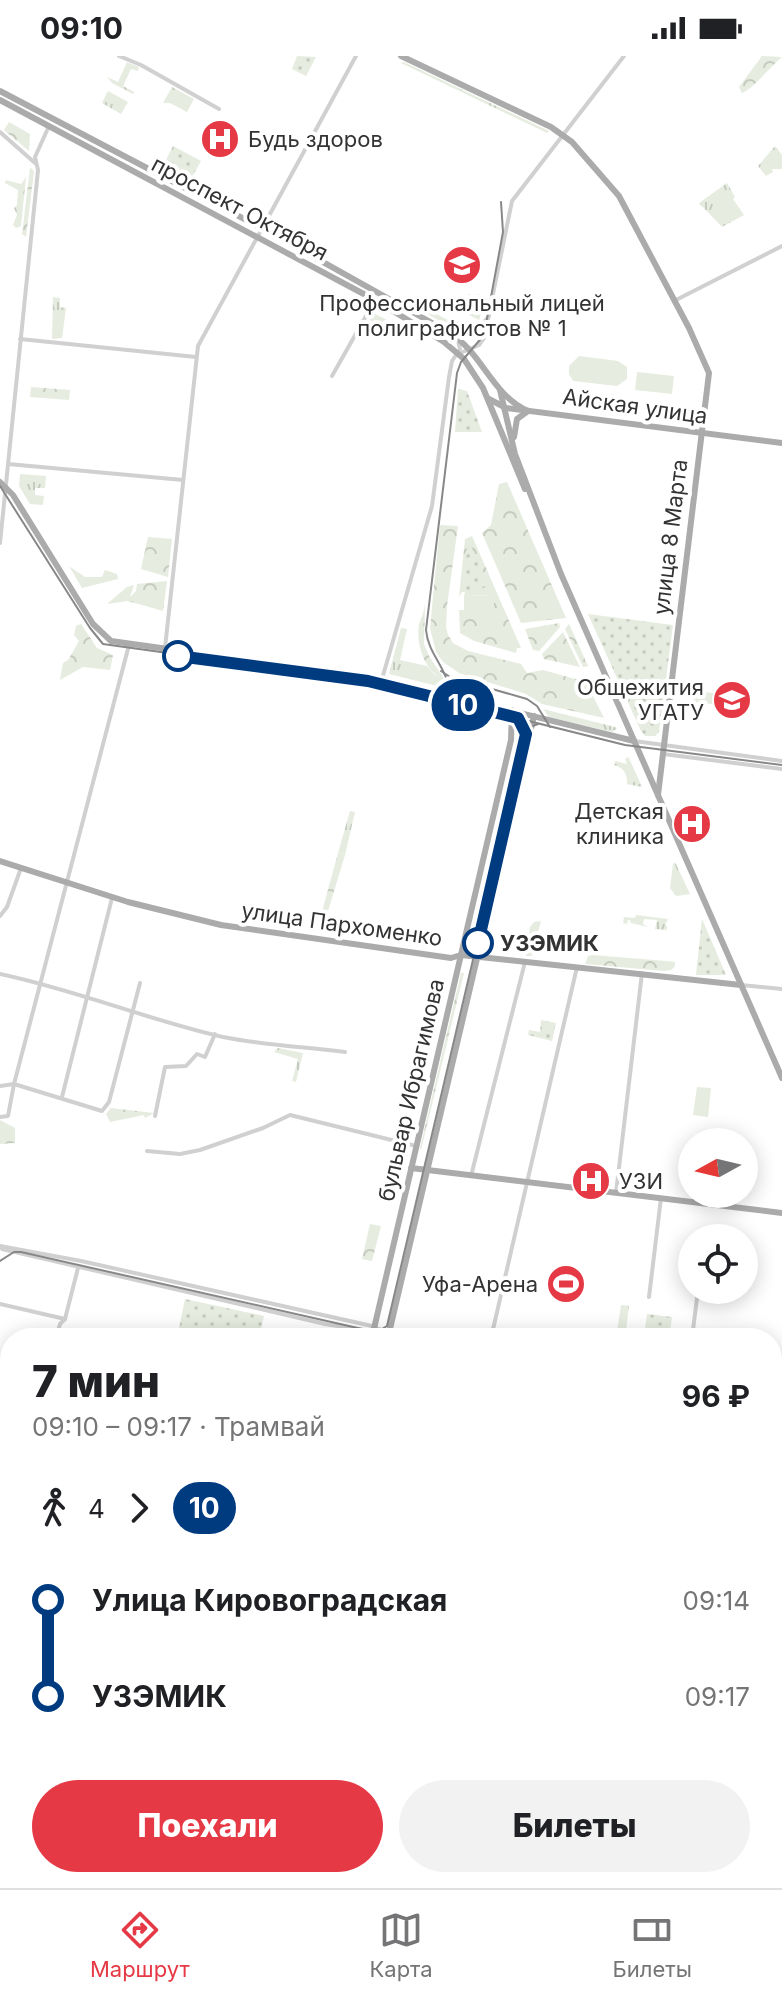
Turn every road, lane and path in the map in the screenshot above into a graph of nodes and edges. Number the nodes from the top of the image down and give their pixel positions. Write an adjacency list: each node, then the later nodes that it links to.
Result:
1 (119, 56): 9 (street)
2 (356, 56): 15 (street)
3 (401, 56): 12 (main road)
4 (624, 56): 12 (street)
5 (0, 91): 6 (main road, проспект Октября)
6 (17, 99): 8 (main road); 14 (main road, проспект Октября)
7 (0, 100): 8 (main road, проспект Октября)
8 (13, 107): 10 (main road, проспект Октября)
9 (219, 109)
10 (49, 126): 13 (street); 14 (main road, проспект Октября)
11 (0, 132): 13 (street)
12 (564, 134): 21 (main road, улица 8 Марта); 23 (street)
13 (35, 163): 26 (street)
14 (223, 215): 15 (main road, проспект Октября); 16 (main road, проспект Октября)
15 (263, 230): 16 (street); 18 (main road, проспект Октября)
16 (259, 237): 19 (main road, проспект Октября); 29 (street)
17 (782, 246): 21 (street)
18 (296, 248): 19 (main road); 22 (main road, проспект Октября)
19 (293, 256): 20 (main road, проспект Октября)
20 (375, 300): 24 (main road, проспект Октября); 30 (street)
21 (674, 301): 36 (main road, улица 8 Марта)
22 (420, 316): 24 (main road); 25 (main road, проспект Октября)
23 (489, 316): 25 (street); 27 (street)
24 (415, 324): 28 (main road, проспект Октября)
25 (457, 337): 27 (main road, проспект Октября); 28 (street)
26 (20, 339): 29 (street); 39 (street)
27 (469, 349): 28 (street); 32 (main road, проспект Октября)
28 (458, 354): 31 (main road, проспект Октября); 46 (street)
29 (196, 357): 40 (street)
30 (332, 376)
31 (483, 388): 32 (main road); 33 (main road, проспект Октября)
32 (499, 388): 34 (main road); 35 (main road)
33 (486, 396): 34 (main road, Айская улица); 42 (main road, проспект Октября)
34 (506, 408): 35 (main road, Айская улица); 38 (main road)
35 (528, 411): 36 (main road, Айская улица); 38 (main road)
36 (702, 432): 37 (main road, Айская улица); 50 (main road, улица 8 Марта)
37 (782, 443)
38 (513, 446): 42 (main road)
39 (8, 464): 40 (street); 41 (street)
40 (183, 480): 45 (street)
41 (3, 484): 43 (street); 44 (main road)
42 (541, 522): 49 (main road)
43 (0, 543)
44 (129, 645): 45 (main road); 56 (street)
45 (165, 649): 46 (main road)
46 (382, 679): 47 (main road)
47 (512, 710): 48 (main road); 59 (main road, бульвар Ибрагимова)
48 (534, 716): 49 (main road); 60 (main road, бульвар Ибрагимова)
49 (634, 741): 50 (street); 53 (main road)
50 (664, 750): 51 (street); 52 (street); 53 (main road, улица 8 Марта)
51 (782, 761)
52 (782, 769)
53 (658, 795): 67 (main road)
54 (0, 861): 55 (main road, улица Пархоменко)
55 (21, 868): 56 (main road, улица Пархоменко); 58 (street)
56 (67, 883): 57 (main road, улица Пархоменко); 65 (street)
57 (112, 898): 59 (main road, улица Пархоменко); 69 (street)
58 (0, 916)
59 (461, 955): 60 (main road, улица Пархоменко); 79 (main road, бульвар Ибрагимова)
60 (477, 958): 61 (main road, улица Пархоменко); 82 (main road, бульвар Ибрагимова)
61 (525, 962): 62 (main road, улица Пархоменко); 83 (street)
62 (577, 967): 63 (main road, улица Пархоменко); 84 (street)
63 (642, 973): 67 (main road, улица Пархоменко); 85 (street)
64 (0, 974): 65 (street)
65 (41, 983): 69 (street); 74 (street)
66 (140, 983): 70 (street)
67 (741, 985): 68 (street, улица Пархоменко); 73 (main road)
68 (782, 989)
69 (87, 997): 70 (street); 76 (street)
70 (131, 1011): 71 (street); 76 (street)
71 (215, 1034): 72 (street); 77 (street)
72 (345, 1052)
73 (782, 1078)
74 (14, 1084): 75 (street); 76 (street); 78 (street)
75 (0, 1086)
76 (62, 1097)
77 (155, 1116)
78 (0, 1117)
79 (416, 1146): 80 (street); 81 (main road, бульвар Ибрагимова)
80 (147, 1151)
81 (411, 1168): 82 (main road); 104 (main road, бульвар Ибрагимова)
82 (426, 1171): 83 (main road); 105 (main road, бульвар Ибрагимова)
83 (471, 1176): 84 (main road)
84 (528, 1184): 85 (main road); 106 (street)
85 (616, 1193): 86 (main road)
86 (661, 1198): 87 (main road); 91 (street)
87 (782, 1213)
88 (0, 1247): 89 (street); 90 (street)
89 (78, 1267): 92 (street); 99 (street)
90 (227, 1295): 92 (street); 95 (street)
91 (649, 1297)
92 (226, 1301): 95 (street)
93 (0, 1304): 99 (street)
94 (696, 1304): 107 (street)
95 (268, 1307): 96 (street); 97 (street)
96 (288, 1308): 97 (street); 98 (street)
97 (287, 1315): 100 (street)
98 (327, 1317): 100 (street); 103 (street)
99 (65, 1319): 101 (street)
100 (325, 1324): 102 (street)
101 (59, 1328)
102 (346, 1328)
103 (359, 1328)
104 (374, 1328)
105 (390, 1328)
106 (493, 1328)
107 (693, 1328)

